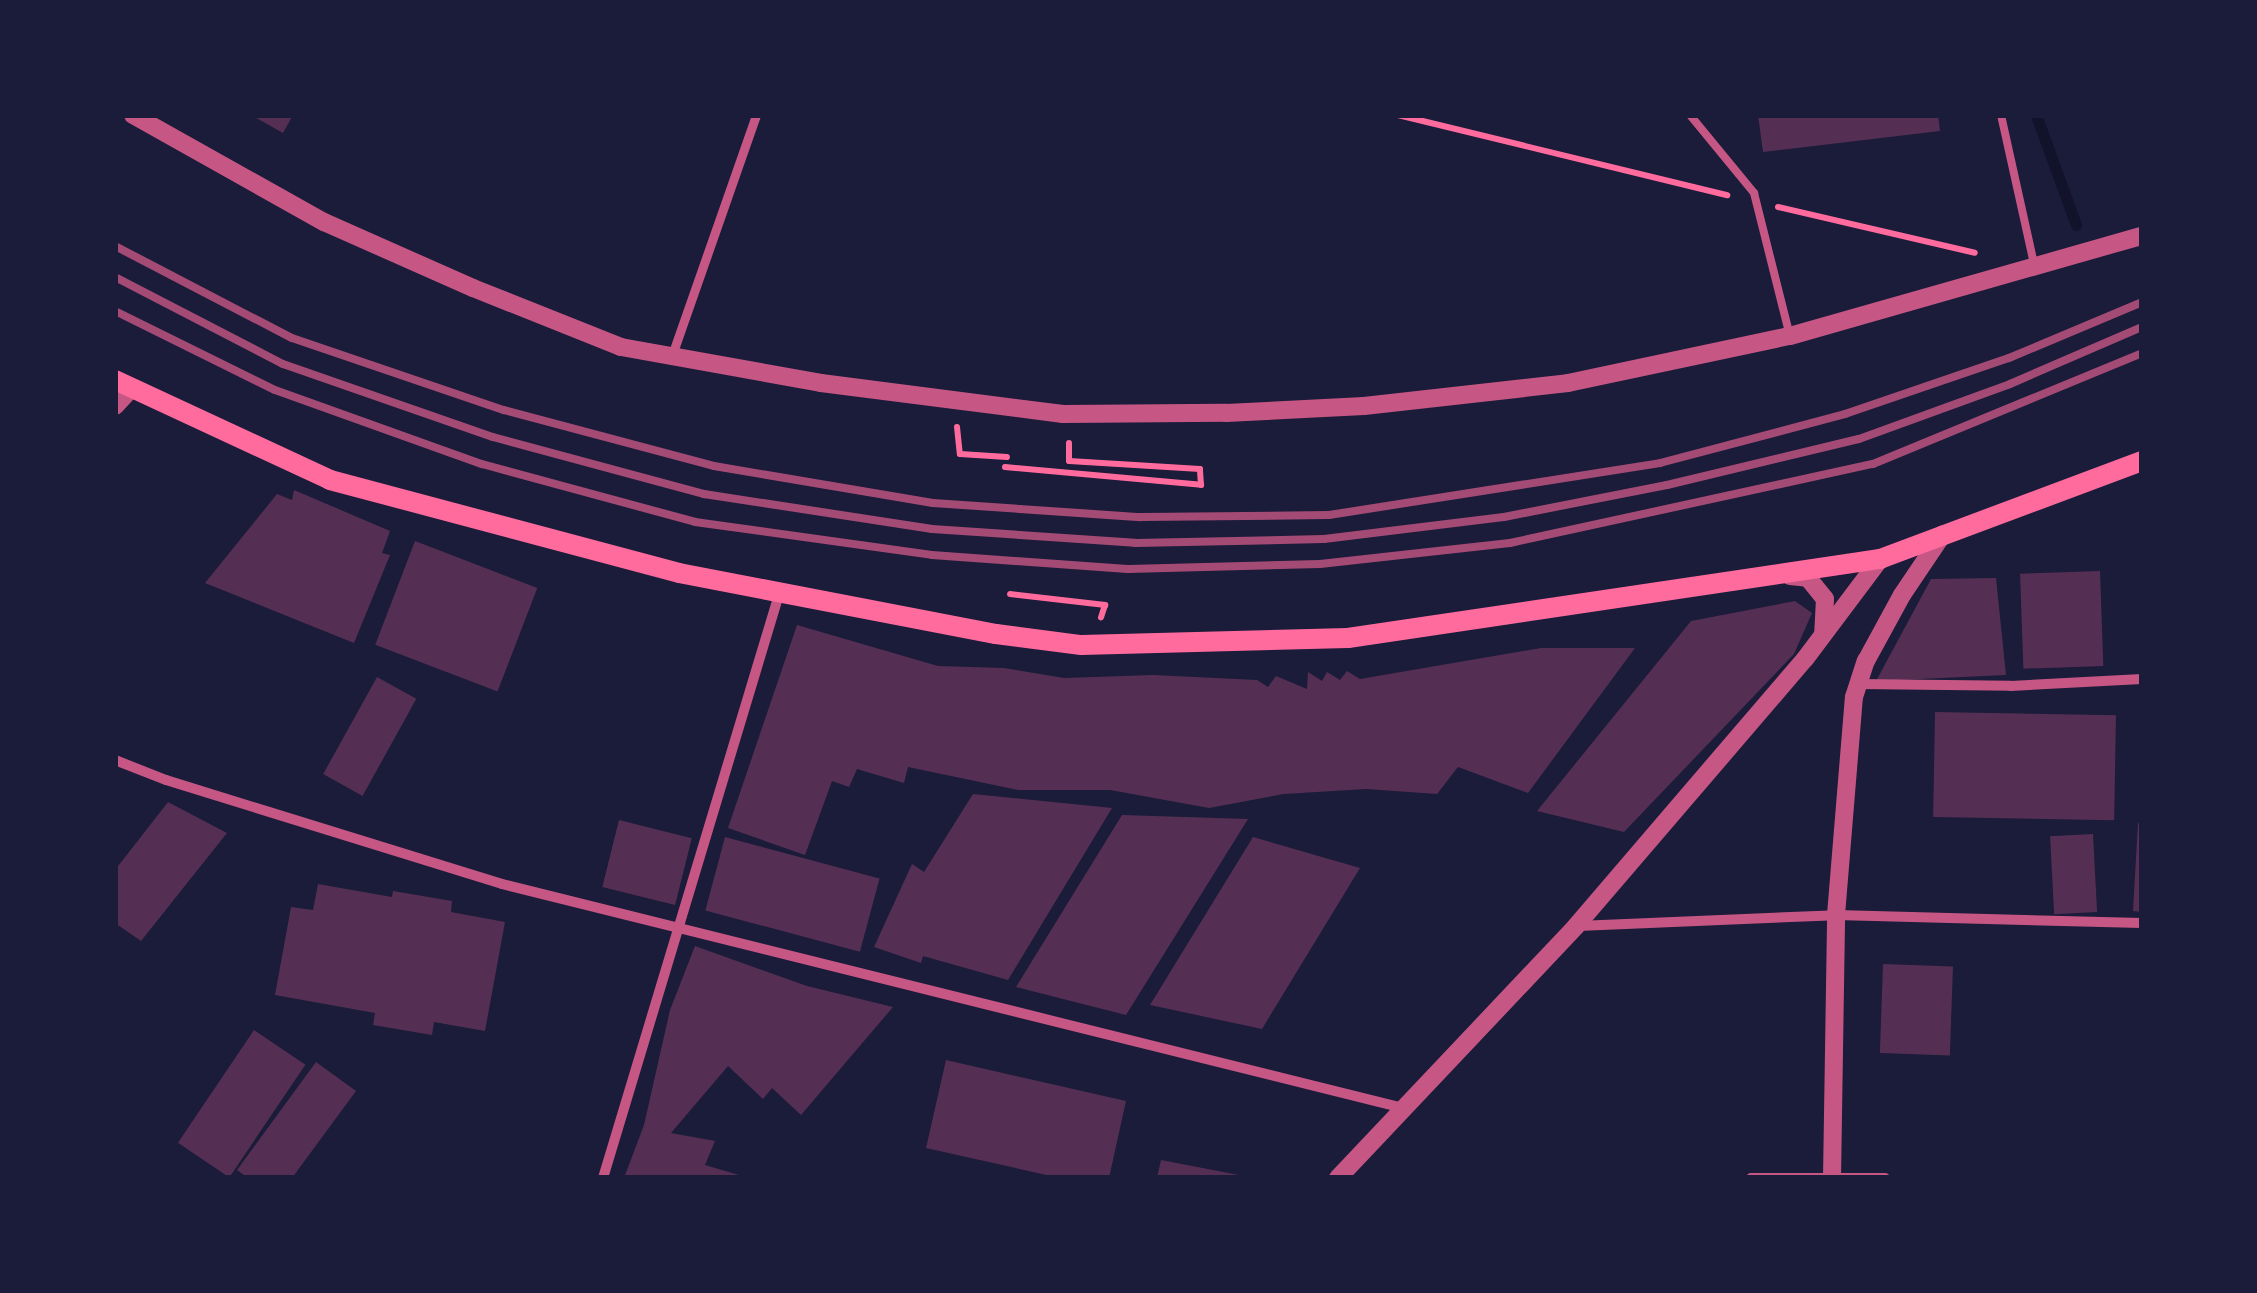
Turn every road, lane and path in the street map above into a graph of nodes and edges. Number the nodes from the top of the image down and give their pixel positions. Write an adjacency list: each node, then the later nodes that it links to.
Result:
1 (132, 115): 11 (street)
2 (756, 115): 11 (street)
3 (1398, 115): 6 (path)
4 (1689, 115): 6 (lane)
5 (2001, 115): 9 (lane)
6 (1757, 202): 8 (path); 10 (lane)
7 (2142, 236): 9 (street)
8 (1982, 255)
9 (2035, 268): 10 (street)
10 (1790, 336): 11 (street)
11 (672, 358)
12 (124, 384): 13 (street); 22 (main road)
13 (115, 406)
14 (956, 424): 16 (path)
15 (1068, 442): 18 (path)
16 (1006, 457)
17 (2142, 462): 19 (main road)
18 (1005, 467)
19 (1943, 534): 20 (main road); 27 (street)
20 (1880, 559): 21 (main road); 25 (street)
21 (1784, 575): 22 (main road); 25 (street)
22 (780, 590): 31 (street)
23 (1010, 594): 24 (path)
24 (1102, 616)
25 (1821, 638): 32 (street)
26 (2142, 679): 27 (street)
27 (1858, 684): 29 (street)
28 (115, 760): 31 (street)
29 (1836, 915): 30 (street); 32 (street); 34 (street)
30 (2142, 924)
31 (679, 926): 33 (street); 35 (street)
32 (1576, 926): 33 (street)
33 (1403, 1108): 36 (street)
34 (1832, 1177): 37 (street); 38 (street)
35 (603, 1178)
36 (1338, 1178)
37 (1752, 1178)
38 (1885, 1178)

